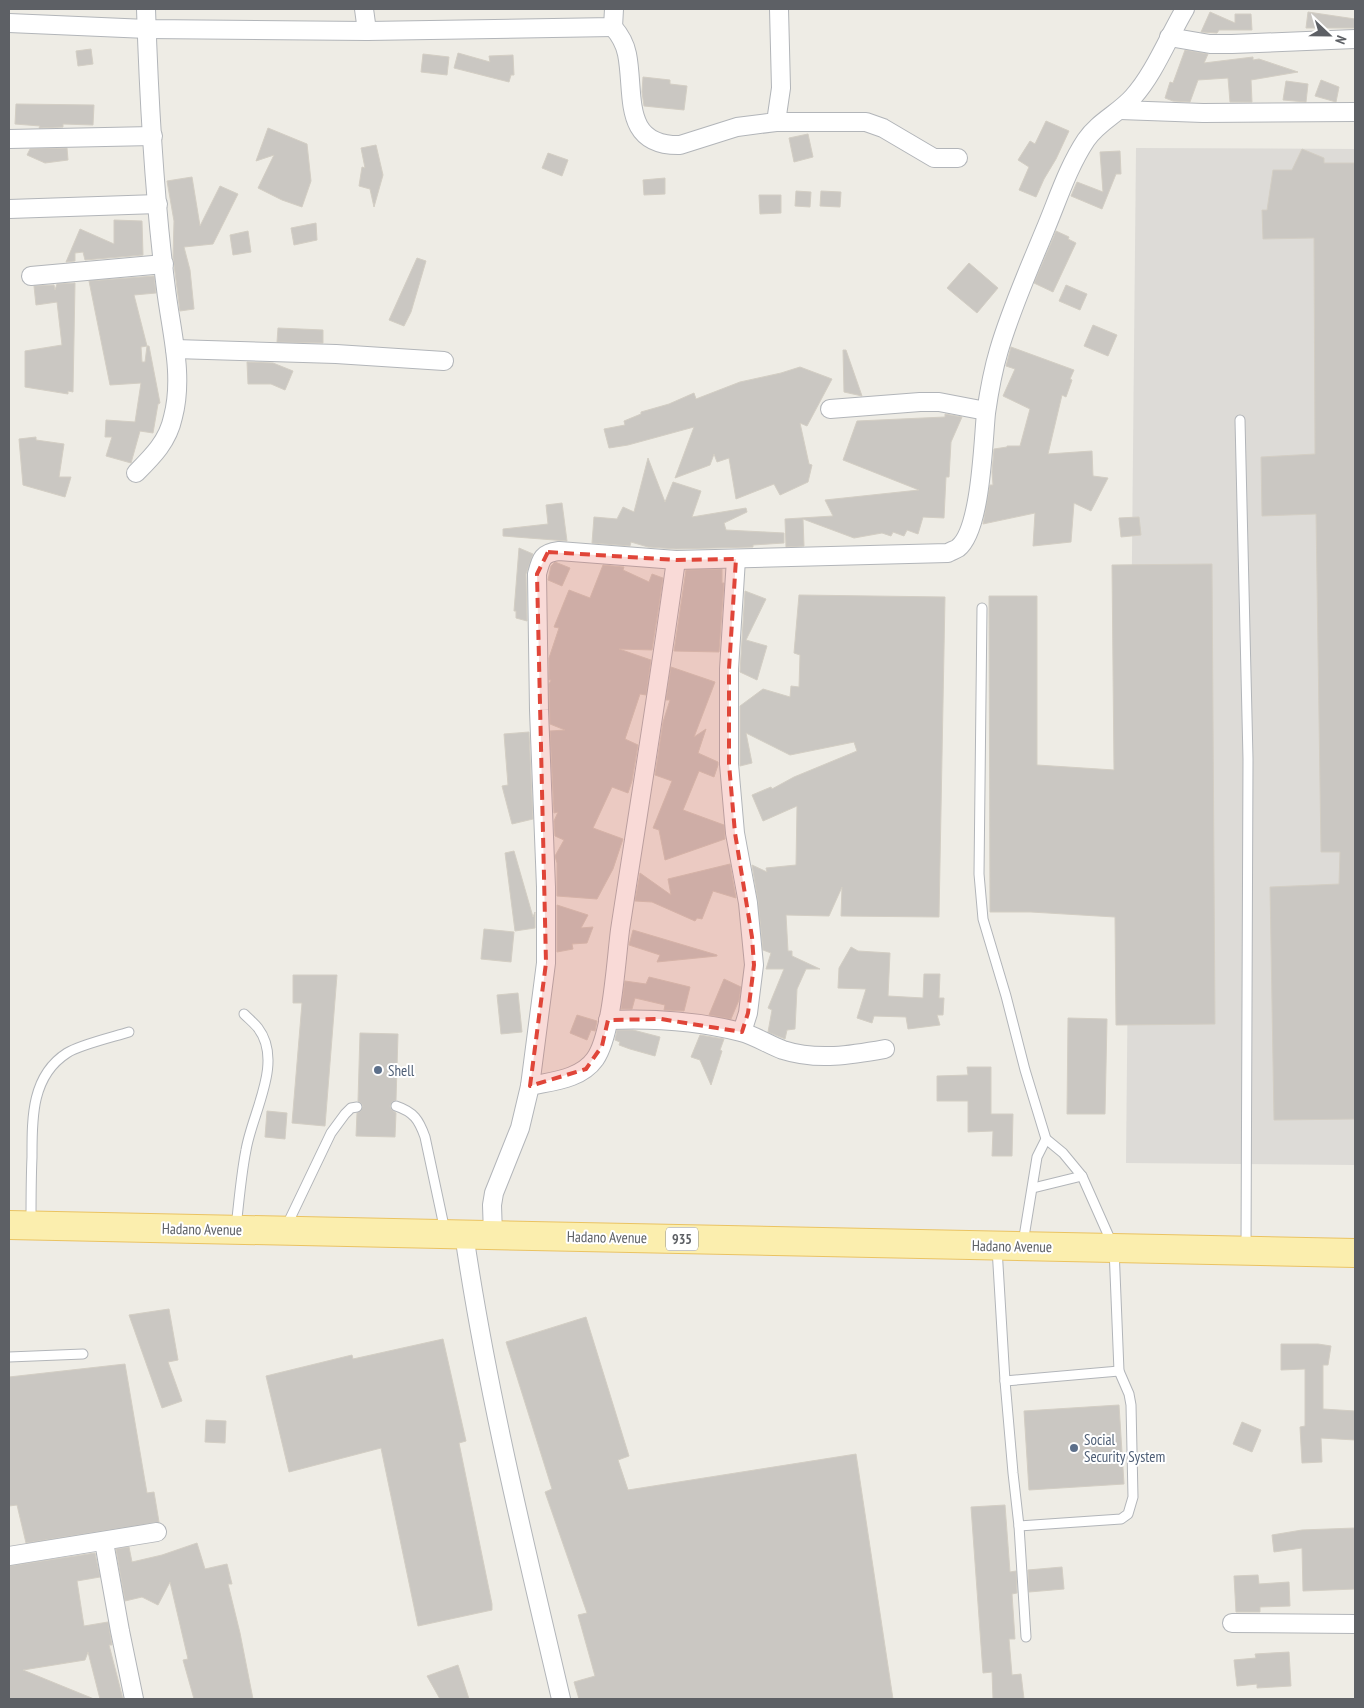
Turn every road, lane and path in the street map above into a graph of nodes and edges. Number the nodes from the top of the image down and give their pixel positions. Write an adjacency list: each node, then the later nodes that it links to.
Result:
1 (146, 9): 8 (street)
2 (364, 9): 9 (street)
3 (614, 9): 7 (street)
4 (779, 9): 14 (street)
5 (1185, 9): 10 (street)
6 (9, 23): 8 (street)
7 (613, 27): 9 (street); 14 (street)
8 (147, 29): 9 (street); 15 (street)
9 (366, 31)
10 (1169, 37): 11 (street); 12 (street)
11 (1355, 39)
12 (1120, 110): 13 (street); 25 (street)
13 (1355, 112)
14 (776, 122): 17 (street)
15 (153, 136): 16 (street); 18 (street)
16 (9, 139)
17 (958, 158)
18 (158, 204): 19 (street); 20 (street)
19 (9, 209)
20 (164, 264): 21 (street); 22 (street)
21 (31, 276)
22 (175, 349): 23 (street); 27 (street)
23 (444, 361)
24 (830, 409): 25 (street)
25 (986, 411): 28 (street)
26 (1240, 420): 49 (lane)
27 (136, 473)
28 (736, 559): 29 (street); 34 (street)
29 (676, 560): 32 (street); 36 (street)
30 (982, 608): 39 (lane)
31 (244, 1014): 43 (lane)
32 (608, 1020): 34 (street); 36 (street)
33 (129, 1032): 42 (lane)
34 (742, 1032): 35 (street)
35 (885, 1049)
36 (530, 1086): 46 (street)
37 (396, 1106): 45 (lane)
38 (357, 1107): 44 (lane)
39 (1046, 1139): 40 (lane); 41 (lane)
40 (1082, 1176): 41 (lane); 48 (lane)
41 (1033, 1188): 47 (lane)
42 (20, 1225): 43 (main road, Hadano Avenue / 935)
43 (236, 1230): 44 (main road, Hadano Avenue / 935)
44 (284, 1231): 45 (main road, Hadano Avenue / 935)
45 (455, 1234): 46 (main road, Hadano Avenue / 935); 63 (street)
46 (493, 1235): 47 (main road, Hadano Avenue / 935)
47 (1010, 1246): 48 (main road, Hadano Avenue / 935); 54 (lane)
48 (1114, 1248): 49 (main road, Hadano Avenue / 935); 53 (lane)
49 (1246, 1251): 50 (main road, Hadano Avenue / 935)
50 (1355, 1253)
51 (83, 1354): 52 (lane)
52 (9, 1357)
53 (1119, 1371): 54 (lane); 55 (lane)
54 (1005, 1381): 55 (lane)
55 (1019, 1526): 61 (lane)
56 (157, 1532): 57 (street)
57 (104, 1542): 58 (street); 62 (street)
58 (9, 1556)
59 (1232, 1623): 60 (street)
60 (1355, 1624)
61 (1026, 1637)
62 (134, 1699)
63 (562, 1699)

